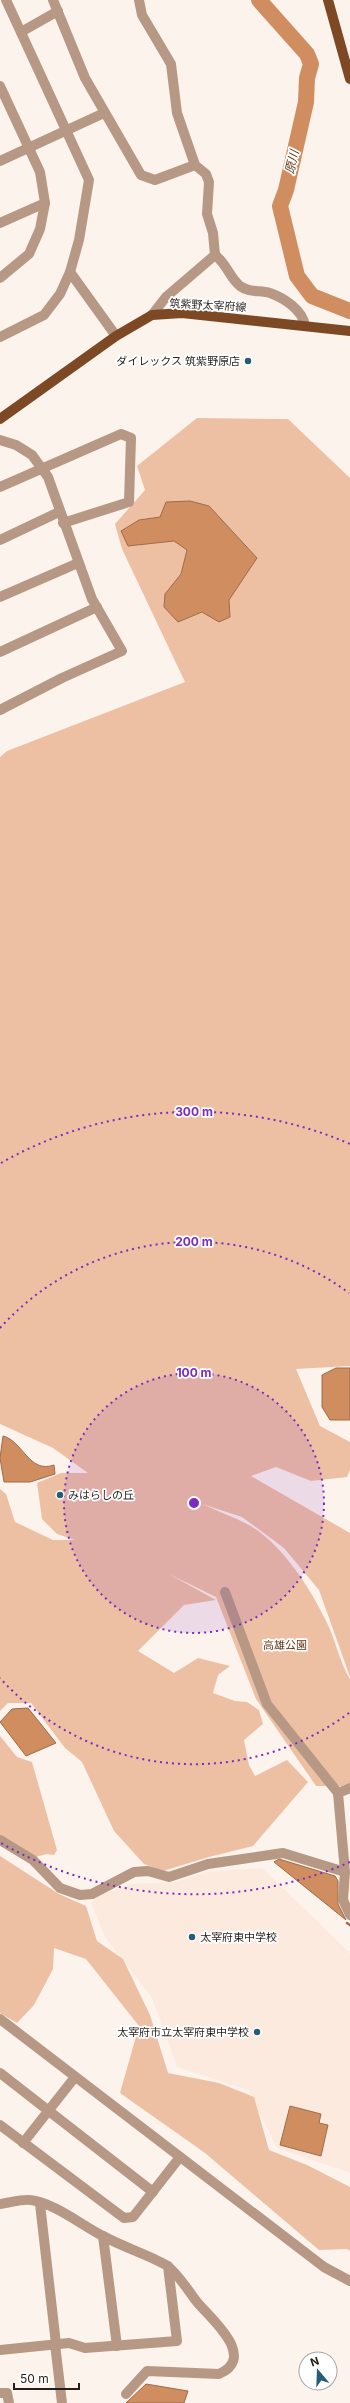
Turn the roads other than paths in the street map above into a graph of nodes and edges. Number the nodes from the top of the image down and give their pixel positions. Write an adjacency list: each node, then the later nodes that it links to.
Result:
1 (6, 0): 6 (street)
2 (53, 0): 5 (street)
3 (140, 0): 14 (street)
4 (328, 0): 7 (main road)
5 (58, 11): 6 (street); 10 (street)
6 (21, 32): 11 (street)
7 (350, 79)
8 (0, 86): 9 (street)
9 (4, 106): 12 (street)
10 (104, 113): 11 (street); 14 (street)
11 (67, 130): 12 (street); 18 (street)
12 (29, 148): 13 (street); 15 (street)
13 (0, 161)
14 (195, 165): 17 (street)
15 (45, 203): 16 (street); 19 (street)
16 (0, 223)
17 (215, 254): 20 (street); 21 (street)
18 (70, 272): 23 (street); 24 (street)
19 (0, 278)
20 (152, 315): 21 (main road, 筑紫野太宰府線); 23 (main road, 筑紫野太宰府線)
21 (305, 326): 22 (main road, 筑紫野太宰府線)
22 (350, 331)
23 (116, 336): 25 (main road, 筑紫野太宰府線)
24 (0, 337)
25 (0, 419)
26 (0, 440): 27 (street)
27 (41, 468): 28 (street); 29 (street); 30 (street)
28 (0, 487)
29 (59, 512): 30 (street); 31 (street)
30 (63, 523): 32 (street)
31 (0, 540)
32 (78, 563): 33 (street); 34 (street)
33 (0, 597)
34 (97, 607): 35 (street); 36 (street)
35 (0, 652)
36 (0, 710)
37 (225, 1592): 39 (street)
38 (350, 1788): 39 (street)
39 (338, 1793): 41 (street)
40 (0, 1840): 41 (street)
41 (344, 1872): 42 (street)
42 (350, 1915)
43 (0, 2019): 45 (street)
44 (0, 2073): 46 (street)
45 (75, 2077): 46 (street); 49 (street)
46 (48, 2110): 48 (street); 50 (street)
47 (0, 2125): 48 (street)
48 (23, 2143): 50 (street)
49 (180, 2156): 50 (street); 55 (street)
50 (152, 2192)
51 (0, 2204): 52 (street)
52 (40, 2204): 53 (street); 56 (street)
53 (103, 2236): 54 (street); 57 (street)
54 (168, 2266): 57 (street); 60 (street)
55 (350, 2281)
56 (56, 2344): 57 (street); 58 (street); 62 (street)
57 (117, 2346)
58 (0, 2350)
59 (0, 2393): 61 (street)
60 (126, 2394)
61 (9, 2403)
62 (62, 2403)

